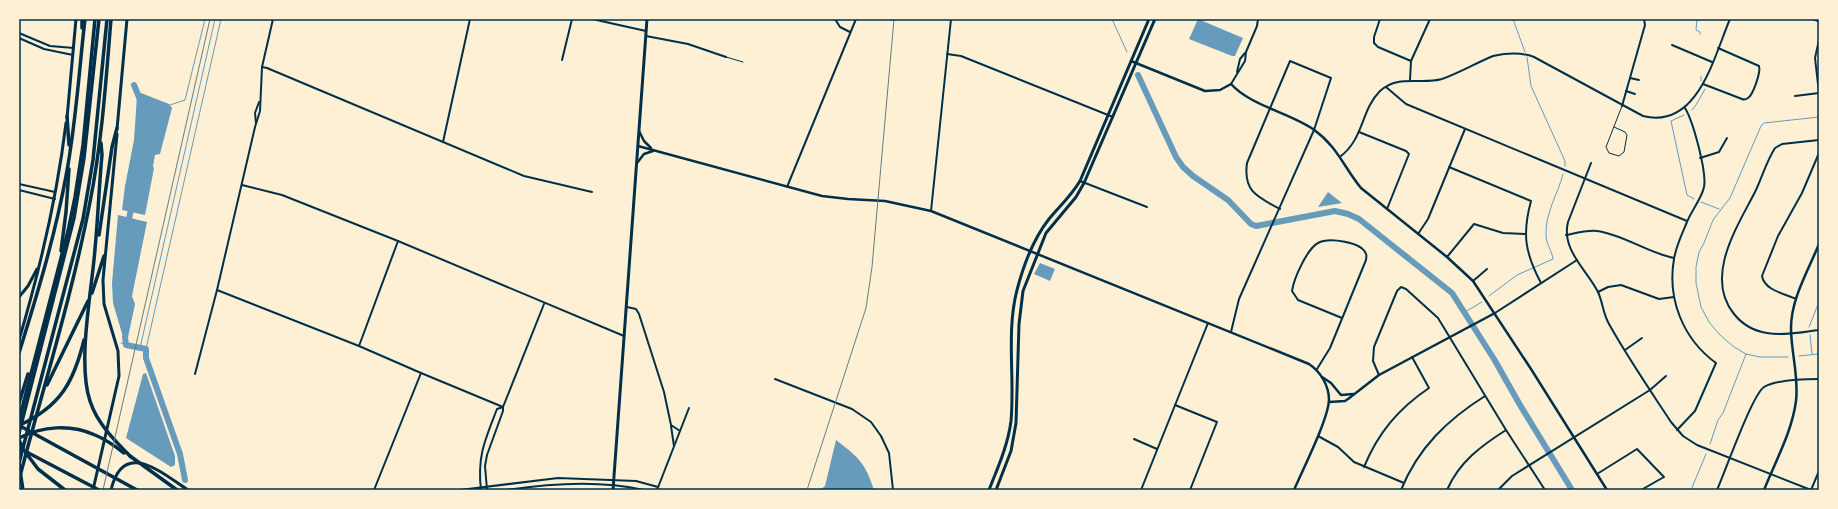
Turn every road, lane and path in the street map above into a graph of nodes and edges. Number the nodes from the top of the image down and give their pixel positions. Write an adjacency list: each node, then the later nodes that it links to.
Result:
1 (76, 19): 34 (main road)
2 (84, 19): 140 (highway)
3 (95, 19): 114 (highway)
4 (99, 19): 167 (highway)
5 (107, 19): 179 (highway)
6 (111, 19): 70 (highway)
7 (127, 19): 65 (main road)
8 (273, 19): 46 (street)
9 (470, 19): 73 (street)
10 (572, 19): 40 (street)
11 (582, 19): 12 (street)
12 (588, 19)
13 (592, 19): 27 (street)
14 (647, 19): 27 (main road)
15 (835, 19): 28 (street)
16 (856, 19): 28 (street)
17 (951, 19): 37 (street)
18 (1149, 19): 41 (main road)
19 (1155, 19): 45 (main road)
20 (1258, 19): 36 (street)
21 (1380, 19): 42 (street)
22 (1430, 19): 42 (street)
23 (1644, 19): 48 (street)
24 (1730, 19): 35 (street)
25 (1813, 19): 26 (street)
26 (1819, 21)
27 (646, 31): 30 (main road)
28 (850, 32): 89 (street)
29 (20, 33): 31 (street); 34 (street)
30 (646, 36): 39 (street); 68 (main road)
31 (19, 38): 38 (street)
32 (1819, 40): 55 (street)
33 (1672, 45): 44 (street)
34 (74, 48): 38 (main road)
35 (1718, 48): 44 (street); 52 (street)
36 (1246, 52): 47 (street); 47 (street)
37 (947, 54): 61 (street); 99 (street)
38 (73, 55): 62 (main road)
39 (726, 57): 43 (lane)
40 (562, 60)
41 (1131, 60): 45 (street); 61 (main road)
42 (1411, 61): 49 (street)
43 (743, 62)
44 (1712, 62): 52 (street)
45 (1136, 63): 51 (street); 63 (main road)
46 (262, 67): 73 (street); 88 (street)
47 (1237, 73): 51 (street)
48 (1630, 78): 50 (street); 54 (street)
49 (1410, 80): 53 (street); 58 (street)
50 (1639, 80)
51 (1231, 84): 59 (street)
52 (1703, 84): 60 (street)
53 (1385, 87): 66 (street); 69 (street)
54 (1626, 91): 56 (street); 58 (street)
55 (1819, 93): 57 (street)
56 (1635, 94)
57 (1795, 96)
58 (1622, 106): 60 (street); 64 (lane)
59 (1270, 107): 67 (street); 67 (street); 97 (street)
60 (1685, 108): 80 (street)
61 (1108, 115): 63 (street); 77 (main road)
62 (67, 116): 92 (main road); 114 (highway)
63 (1113, 117): 78 (main road)
64 (1614, 127): 64 (lane)
65 (117, 128): 106 (highway); 109 (main road)
66 (1465, 129): 83 (street); 84 (street)
67 (1314, 130): 79 (street); 97 (street)
68 (639, 131): 74 (main road); 75 (street)
69 (1359, 132): 79 (street); 98 (street)
70 (101, 136): 106 (highway); 153 (highway)
71 (1726, 138): 80 (street)
72 (1819, 140): 133 (street)
73 (443, 142): 91 (street)
74 (638, 146): 75 (street); 82 (main road)
75 (655, 150): 82 (street); 89 (street)
76 (1819, 153): 122 (street)
77 (1091, 154): 78 (main road); 85 (main road)
78 (1096, 156): 86 (main road)
79 (1341, 156): 98 (street)
80 (1700, 158): 100 (street)
81 (1591, 162): 84 (street)
82 (637, 164): 124 (main road)
83 (1450, 167): 101 (street); 102 (street)
84 (1585, 179): 100 (street); 103 (street)
85 (1080, 181): 86 (street); 93 (main road)
86 (1084, 183): 94 (main road); 96 (street)
87 (19, 184): 92 (street)
88 (242, 185): 104 (street); 118 (street)
89 (787, 187): 99 (street)
90 (19, 190): 95 (street)
91 (592, 192)
92 (56, 193): 95 (main road)
93 (1072, 193): 94 (main road); 107 (main road)
94 (1077, 196): 108 (main road)
95 (55, 199): 113 (main road)
96 (1147, 208)
97 (1280, 209): 131 (street)
98 (1387, 209): 101 (street)
99 (931, 211): 107 (street)
100 (1687, 221): 111 (street)
101 (1418, 234): 110 (street)
102 (1525, 234): 110 (street); 117 (street)
103 (1566, 235): 111 (street); 112 (street)
104 (398, 241): 123 (street); 138 (street)
105 (1819, 244): 122 (street)
106 (96, 248): 132 (highway)
107 (1032, 251): 108 (street); 128 (main road)
108 (1037, 254): 127 (street); 129 (main road)
109 (104, 256): 153 (highway); 194 (main road)
110 (1447, 257): 116 (street)
111 (1674, 258): 121 (street)
112 (1577, 260): 117 (street); 119 (street)
113 (41, 262): 120 (main road); 137 (main road)
114 (59, 262): 142 (highway)
115 (1487, 269): 116 (street)
116 (1473, 281): 125 (street)
117 (1541, 283): 125 (street)
118 (217, 290): 138 (street); 144 (street)
119 (1598, 292): 121 (street); 139 (street)
120 (19, 297)
121 (1674, 297): 165 (street)
122 (1796, 299): 133 (street)
123 (544, 304): 134 (street); 159 (street)
124 (627, 307): 134 (main road); 162 (street)
125 (1494, 313): 135 (street); 173 (street)
126 (1342, 318): 126 (street); 143 (street)
127 (1208, 323): 131 (street); 158 (street)
128 (1012, 324): 129 (main road); 168 (main road)
129 (1019, 324): 169 (main road)
130 (1819, 330): 133 (street)
131 (1231, 332): 143 (street)
132 (86, 333): 163 (highway); 177 (highway)
133 (1791, 333): 151 (street)
134 (624, 336): 186 (main road)
135 (1450, 336): 141 (street); 146 (street); 155 (street)
136 (1642, 338): 139 (street)
137 (19, 340)
138 (359, 346): 145 (street)
139 (1625, 350): 152 (street)
140 (19, 353)
141 (1412, 357): 146 (street); 181 (street)
142 (32, 365): 157 (highway); 161 (highway)
143 (1317, 369): 147 (street)
144 (195, 374)
145 (421, 374): 159 (street); 200 (street)
146 (1379, 375): 154 (street)
147 (1322, 376): 154 (street); 156 (street)
148 (1666, 376): 152 (street)
149 (775, 379): 206 (street)
150 (1819, 379): 151 (street)
151 (1796, 381): 178 (street); 184 (street)
152 (1650, 390): 165 (street); 173 (street)
153 (43, 391): 185 (highway)
154 (1354, 394): 156 (street)
155 (1485, 396): 164 (street); 187 (street)
156 (1329, 402): 170 (street)
157 (19, 403)
158 (1175, 405): 176 (street); 210 (street)
159 (503, 407): 188 (street); 191 (street)
160 (689, 408): 166 (street)
161 (19, 420)
162 (671, 425): 166 (street); 174 (street)
163 (19, 426): 197 (highway)
164 (1506, 430): 180 (street); 213 (street)
165 (1677, 430): 178 (street)
166 (680, 431): 174 (street)
167 (19, 433)
168 (1009, 433): 169 (main road); 207 (main road)
169 (1015, 434): 208 (main road)
170 (1318, 436): 181 (street); 211 (street)
171 (19, 439): 177 (highway); 193 (highway)
172 (1134, 439): 176 (street)
173 (1574, 439): 180 (street); 183 (street)
174 (674, 446): 189 (street)
175 (19, 448): 195 (highway)
176 (1157, 449): 209 (street)
177 (131, 457): 198 (highway)
178 (1730, 458): 184 (street); 218 (street)
179 (19, 464): 192 (highway)
180 (1529, 466): 214 (street); 215 (street)
181 (1364, 467): 187 (street)
182 (1819, 471): 220 (street)
183 (1597, 474): 216 (street); 217 (street)
184 (1770, 475): 219 (street); 220 (street)
185 (19, 480)
186 (614, 480): 188 (street); 189 (street); 190 (main road)
187 (1404, 483): 212 (street)
188 (487, 486): 191 (street); 202 (street)
189 (658, 487): 205 (street)
190 (613, 488): 203 (street); 204 (street)
191 (481, 489): 201 (street)
192 (23, 490)
193 (65, 490)
194 (93, 490)
195 (99, 490)
196 (111, 490): 199 (main road)
197 (137, 490)
198 (177, 490)
199 (188, 490)
200 (374, 490)
201 (460, 490)
202 (487, 490)
203 (507, 490)
204 (644, 490)
205 (657, 490)
206 (893, 490)
207 (989, 490)
208 (996, 490)
209 (1141, 490)
210 (1190, 490)
211 (1294, 490)
212 (1400, 490)
213 (1447, 490)
214 (1498, 490)
215 (1545, 490)
216 (1607, 490)
217 (1641, 490)
218 (1717, 490)
219 (1764, 490)
220 (1811, 490)

